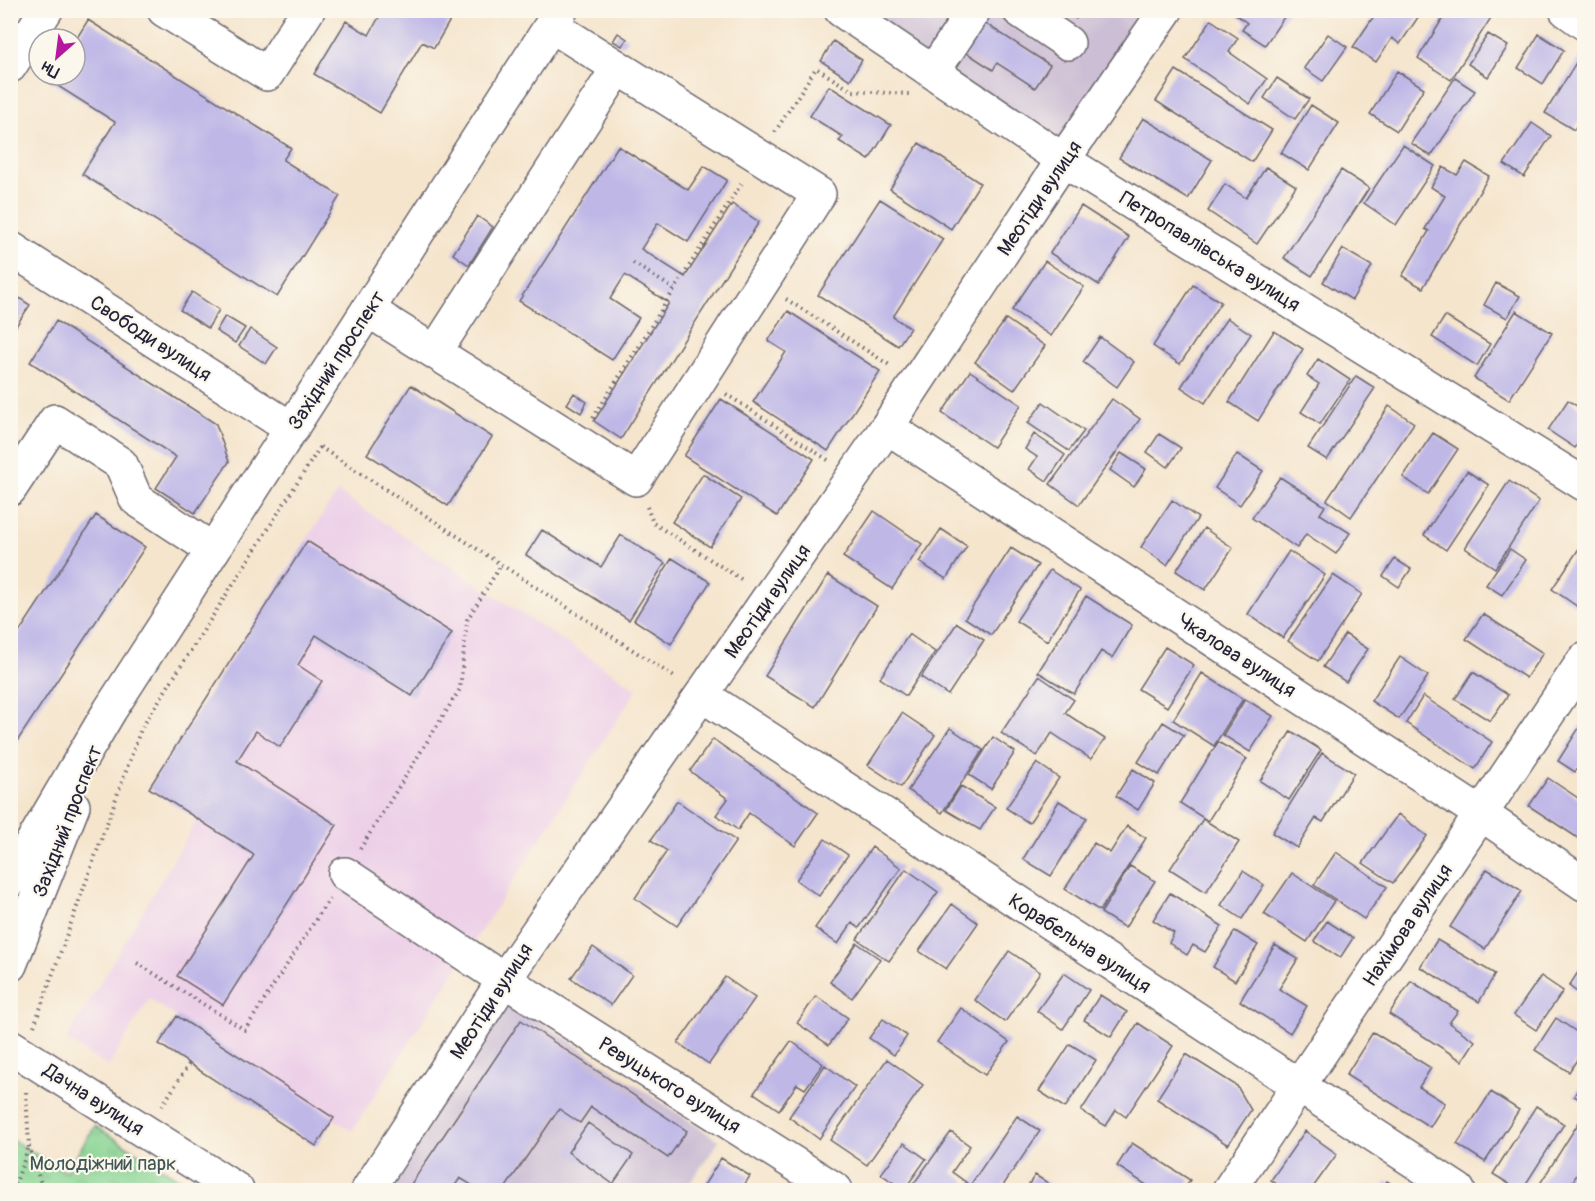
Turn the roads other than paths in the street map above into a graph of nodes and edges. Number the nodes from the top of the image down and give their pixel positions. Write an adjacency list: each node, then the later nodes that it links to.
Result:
1 (46, 10): 12 (street)
2 (164, 10): 3 (street)
3 (308, 10)
4 (841, 10): 14 (street, Петропавлівська вулиця)
5 (974, 10): 14 (street)
6 (1019, 10): 11 (street)
7 (1166, 10): 15 (street, Меотіди вулиця)
8 (1566, 10): 10 (street)
9 (556, 18): 13 (street); 17 (street, Західний проспект)
10 (1584, 23)
11 (1068, 43)
12 (10, 66)
13 (618, 68): 18 (street); 18 (street)
14 (933, 72): 15 (street, Петропавлівська вулиця)
15 (1063, 160): 19 (street, Меотіди вулиця); 21 (street, Петропавлівська вулиця)
16 (10, 248): 20 (street, Свободи вулиця)
17 (368, 310): 18 (street); 20 (street, Західний проспект)
18 (435, 352)
19 (887, 428): 25 (street, Меотіди вулиця); 27 (street, Чкалова вулиця)
20 (292, 429): 23 (street, Західний проспект)
21 (1584, 484)
22 (10, 489): 23 (street)
23 (213, 550): 26 (street, Західний проспект)
24 (1584, 660): 27 (street, Нахімова вулиця)
25 (702, 695): 32 (street, Меотіди вулиця); 34 (street, Корабельна вулиця)
26 (110, 710): 29 (street, Західний проспект); 31 (street, Західний проспект)
27 (1481, 814): 30 (street, Чкалова вулиця); 34 (street, Нахімова вулиця)
28 (345, 873): 32 (street, Ревуцького вулиця)
29 (10, 880)
30 (1584, 885)
31 (10, 965)
32 (504, 980): 36 (street, Меотіди вулиця); 37 (street, Ревуцького вулиця)
33 (17, 1050): 35 (street, Дачна вулиця)
34 (1299, 1087): 38 (street, Нахімова вулиця); 39 (street, Корабельна вулиця)
35 (237, 1191)
36 (368, 1191)
37 (836, 1191)
38 (1229, 1191)
39 (1458, 1191)

